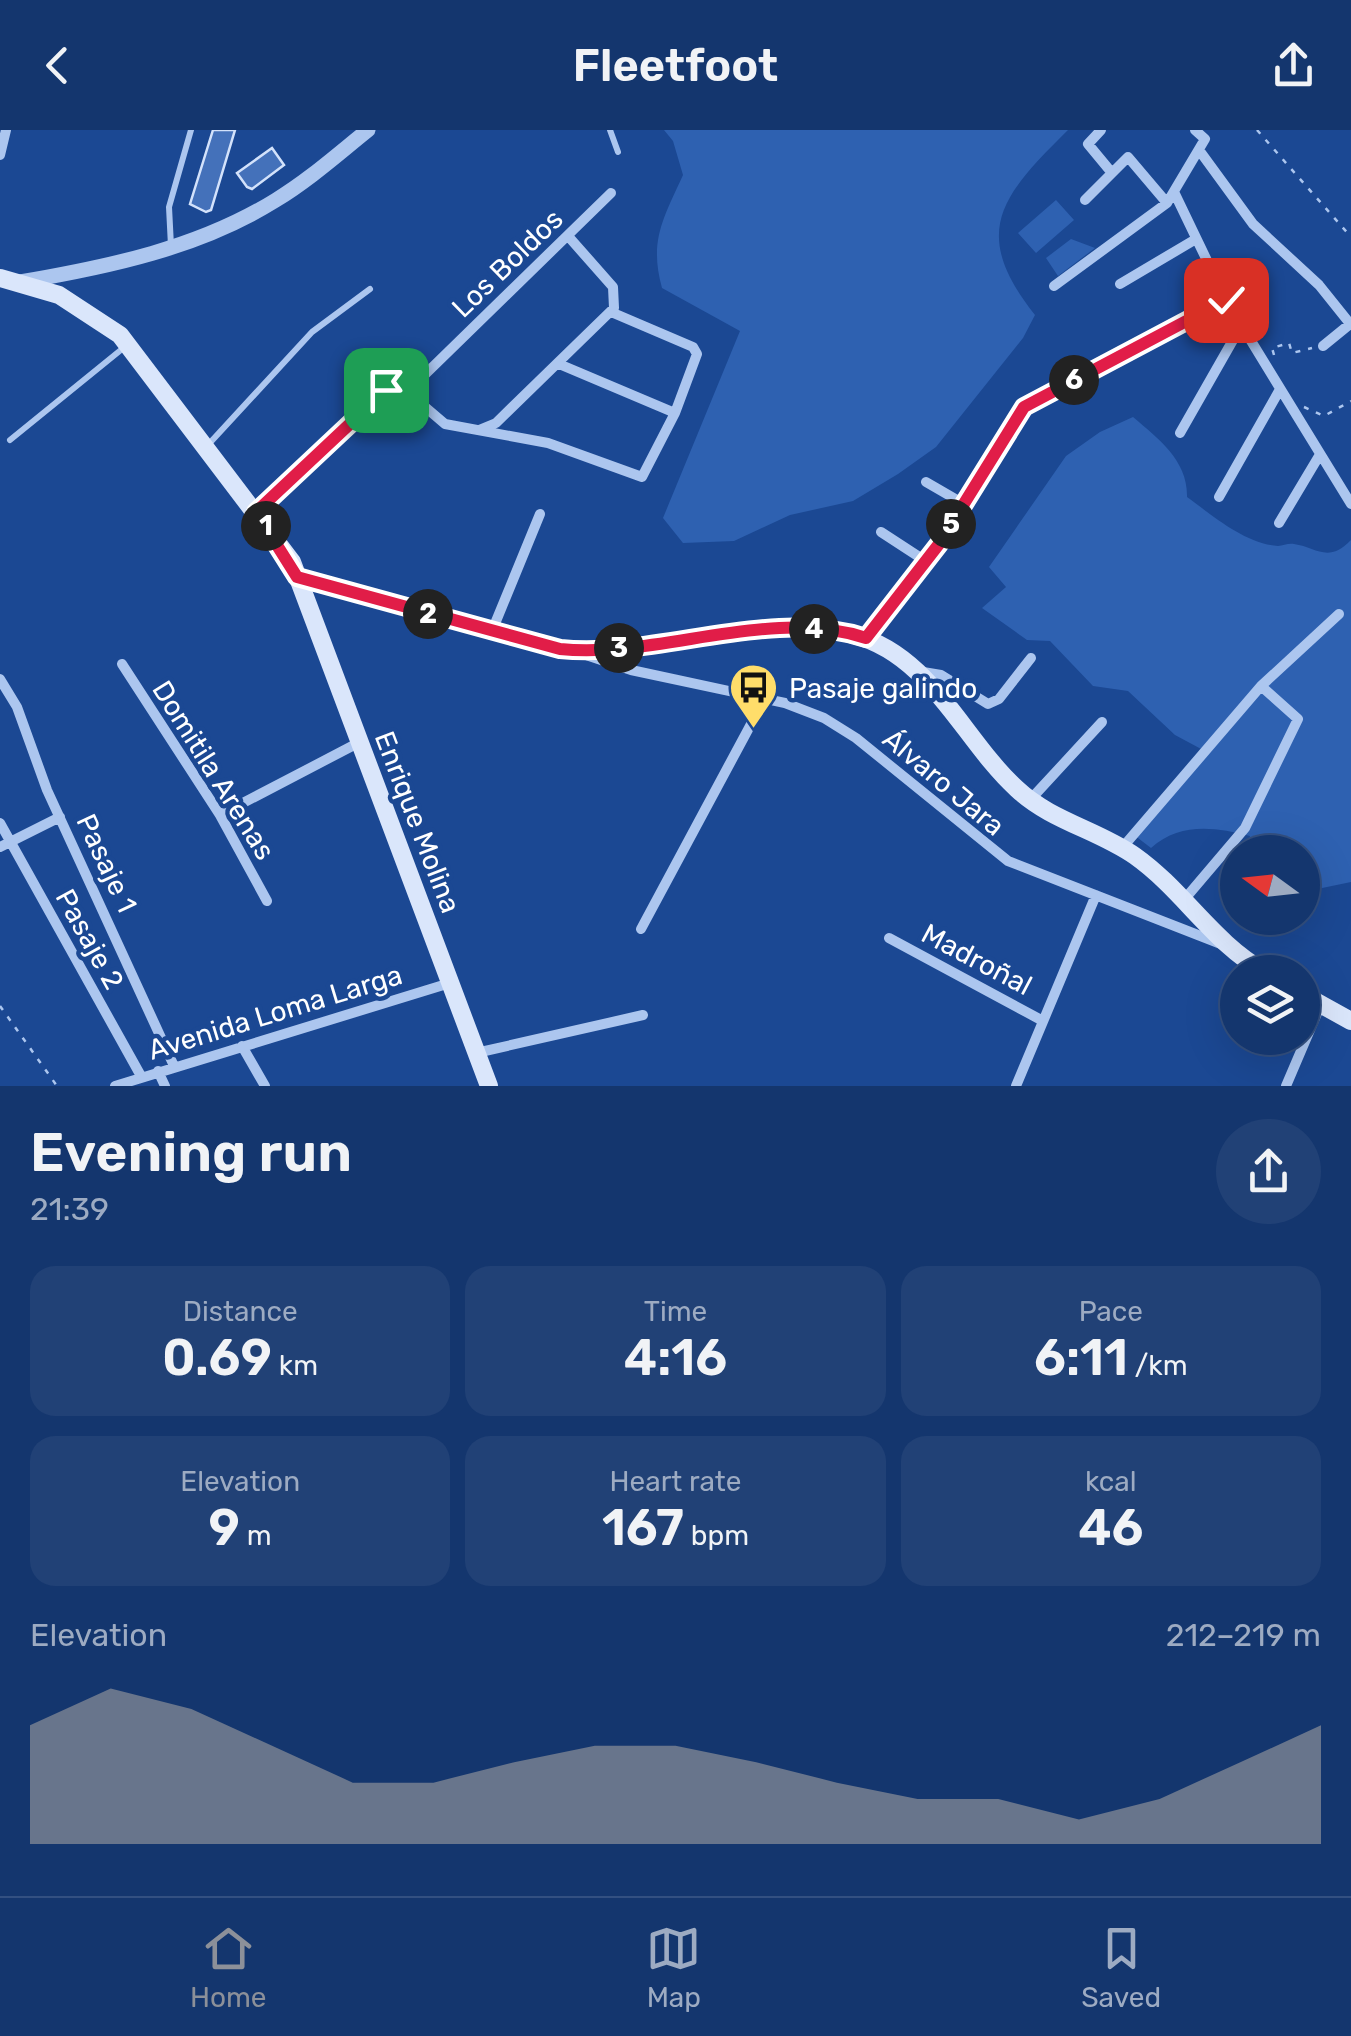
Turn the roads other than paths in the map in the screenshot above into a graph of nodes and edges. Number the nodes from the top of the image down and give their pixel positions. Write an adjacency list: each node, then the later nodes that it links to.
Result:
1 (6, 130): 9 (street)
2 (191, 130): 16 (lane)
3 (610, 130): 8 (lane)
4 (1101, 130): 10 (street)
5 (1194, 130): 7 (street)
6 (357, 133): 16 (street)
7 (1202, 145): 12 (street); 24 (street)
8 (618, 152)
9 (0, 155)
10 (1112, 173): 12 (street); 13 (street)
11 (611, 193): 14 (street, Los Boldos)
12 (1171, 198): 15 (street); 20 (street)
13 (1085, 200)
14 (568, 236): 23 (street); 30 (street, Los Boldos)
15 (1196, 239): 19 (street); 22 (street)
16 (171, 248): 18 (street)
17 (0, 278): 18 (main road, Enrique Molina)
18 (20, 282): 26 (main road, Enrique Molina)
19 (1120, 284)
20 (1054, 286)
21 (370, 290): 35 (lane)
22 (1226, 300): 25 (street); 39 (street)
23 (611, 312): 28 (street); 31 (street)
24 (1350, 324): 27 (street)
25 (1241, 326): 29 (street); 33 (street)
26 (128, 344): 34 (lane); 35 (main road, Enrique Molina)
27 (1323, 346)
28 (559, 364): 31 (street); 32 (street)
29 (1279, 391): 36 (street); 38 (street)
30 (407, 392): 32 (street); 41 (street, Los Boldos)
31 (675, 413): 32 (street)
32 (478, 430)
33 (1180, 433)
34 (10, 440)
35 (206, 446): 41 (main road, Enrique Molina)
36 (1319, 456): 40 (street); 43 (street)
37 (926, 482): 39 (street)
38 (1219, 497)
39 (964, 504): 45 (street)
40 (1351, 504)
41 (256, 512): 46 (main road, Enrique Molina)
42 (540, 514): 48 (street)
43 (1280, 523)
44 (881, 532): 45 (street)
45 (926, 562): 49 (street)
46 (297, 577): 48 (main road); 58 (main road, Enrique Molina)
47 (1339, 614): 55 (street)
48 (492, 632): 50 (main road)
49 (866, 638): 50 (main road); 53 (main road)
50 (572, 650): 56 (street, Álvaro Jara)
51 (1031, 658): 53 (street)
52 (122, 664): 60 (street, Domitila Arenas)
53 (916, 671): 59 (main road)
54 (0, 680): 61 (street, Pasaje 1)
55 (1261, 686): 64 (street); 67 (street)
56 (764, 698): 65 (street, Álvaro Jara); 68 (street)
57 (1102, 722): 59 (street)
58 (358, 743): 60 (street); 72 (main road, Enrique Molina)
59 (1030, 800): 64 (main road)
60 (220, 815): 66 (street, Domitila Arenas)
61 (60, 817): 63 (street); 79 (street, Pasaje 1)
62 (0, 823): 63 (street, Pasaje 2)
63 (5, 844): 81 (street, Pasaje 2)
64 (1122, 848): 67 (main road)
65 (1096, 895): 70 (street, Álvaro Jara); 75 (street, Madroñal)
66 (267, 901)
67 (1183, 901): 70 (main road)
68 (641, 929)
69 (889, 938): 75 (street, Madroñal)
70 (1227, 946): 71 (main road)
71 (1240, 955)
72 (450, 984): 77 (street, Avenida Loma Larga); 78 (main road, Enrique Molina)
73 (1321, 1004): 76 (main road); 87 (street)
74 (643, 1015): 78 (street)
75 (1044, 1021): 86 (street, Madroñal)
76 (1351, 1021)
77 (242, 1046): 79 (street, Avenida Loma Larga); 84 (street)
78 (476, 1053): 85 (main road, Enrique Molina)
79 (174, 1066): 80 (street, Avenida Loma Larga)
80 (158, 1071): 81 (street, Avenida Loma Larga); 83 (street)
81 (141, 1076): 82 (street, Avenida Loma Larga)
82 (115, 1086)
83 (164, 1086)
84 (265, 1086)
85 (488, 1086)
86 (1016, 1086)
87 (1286, 1086)

